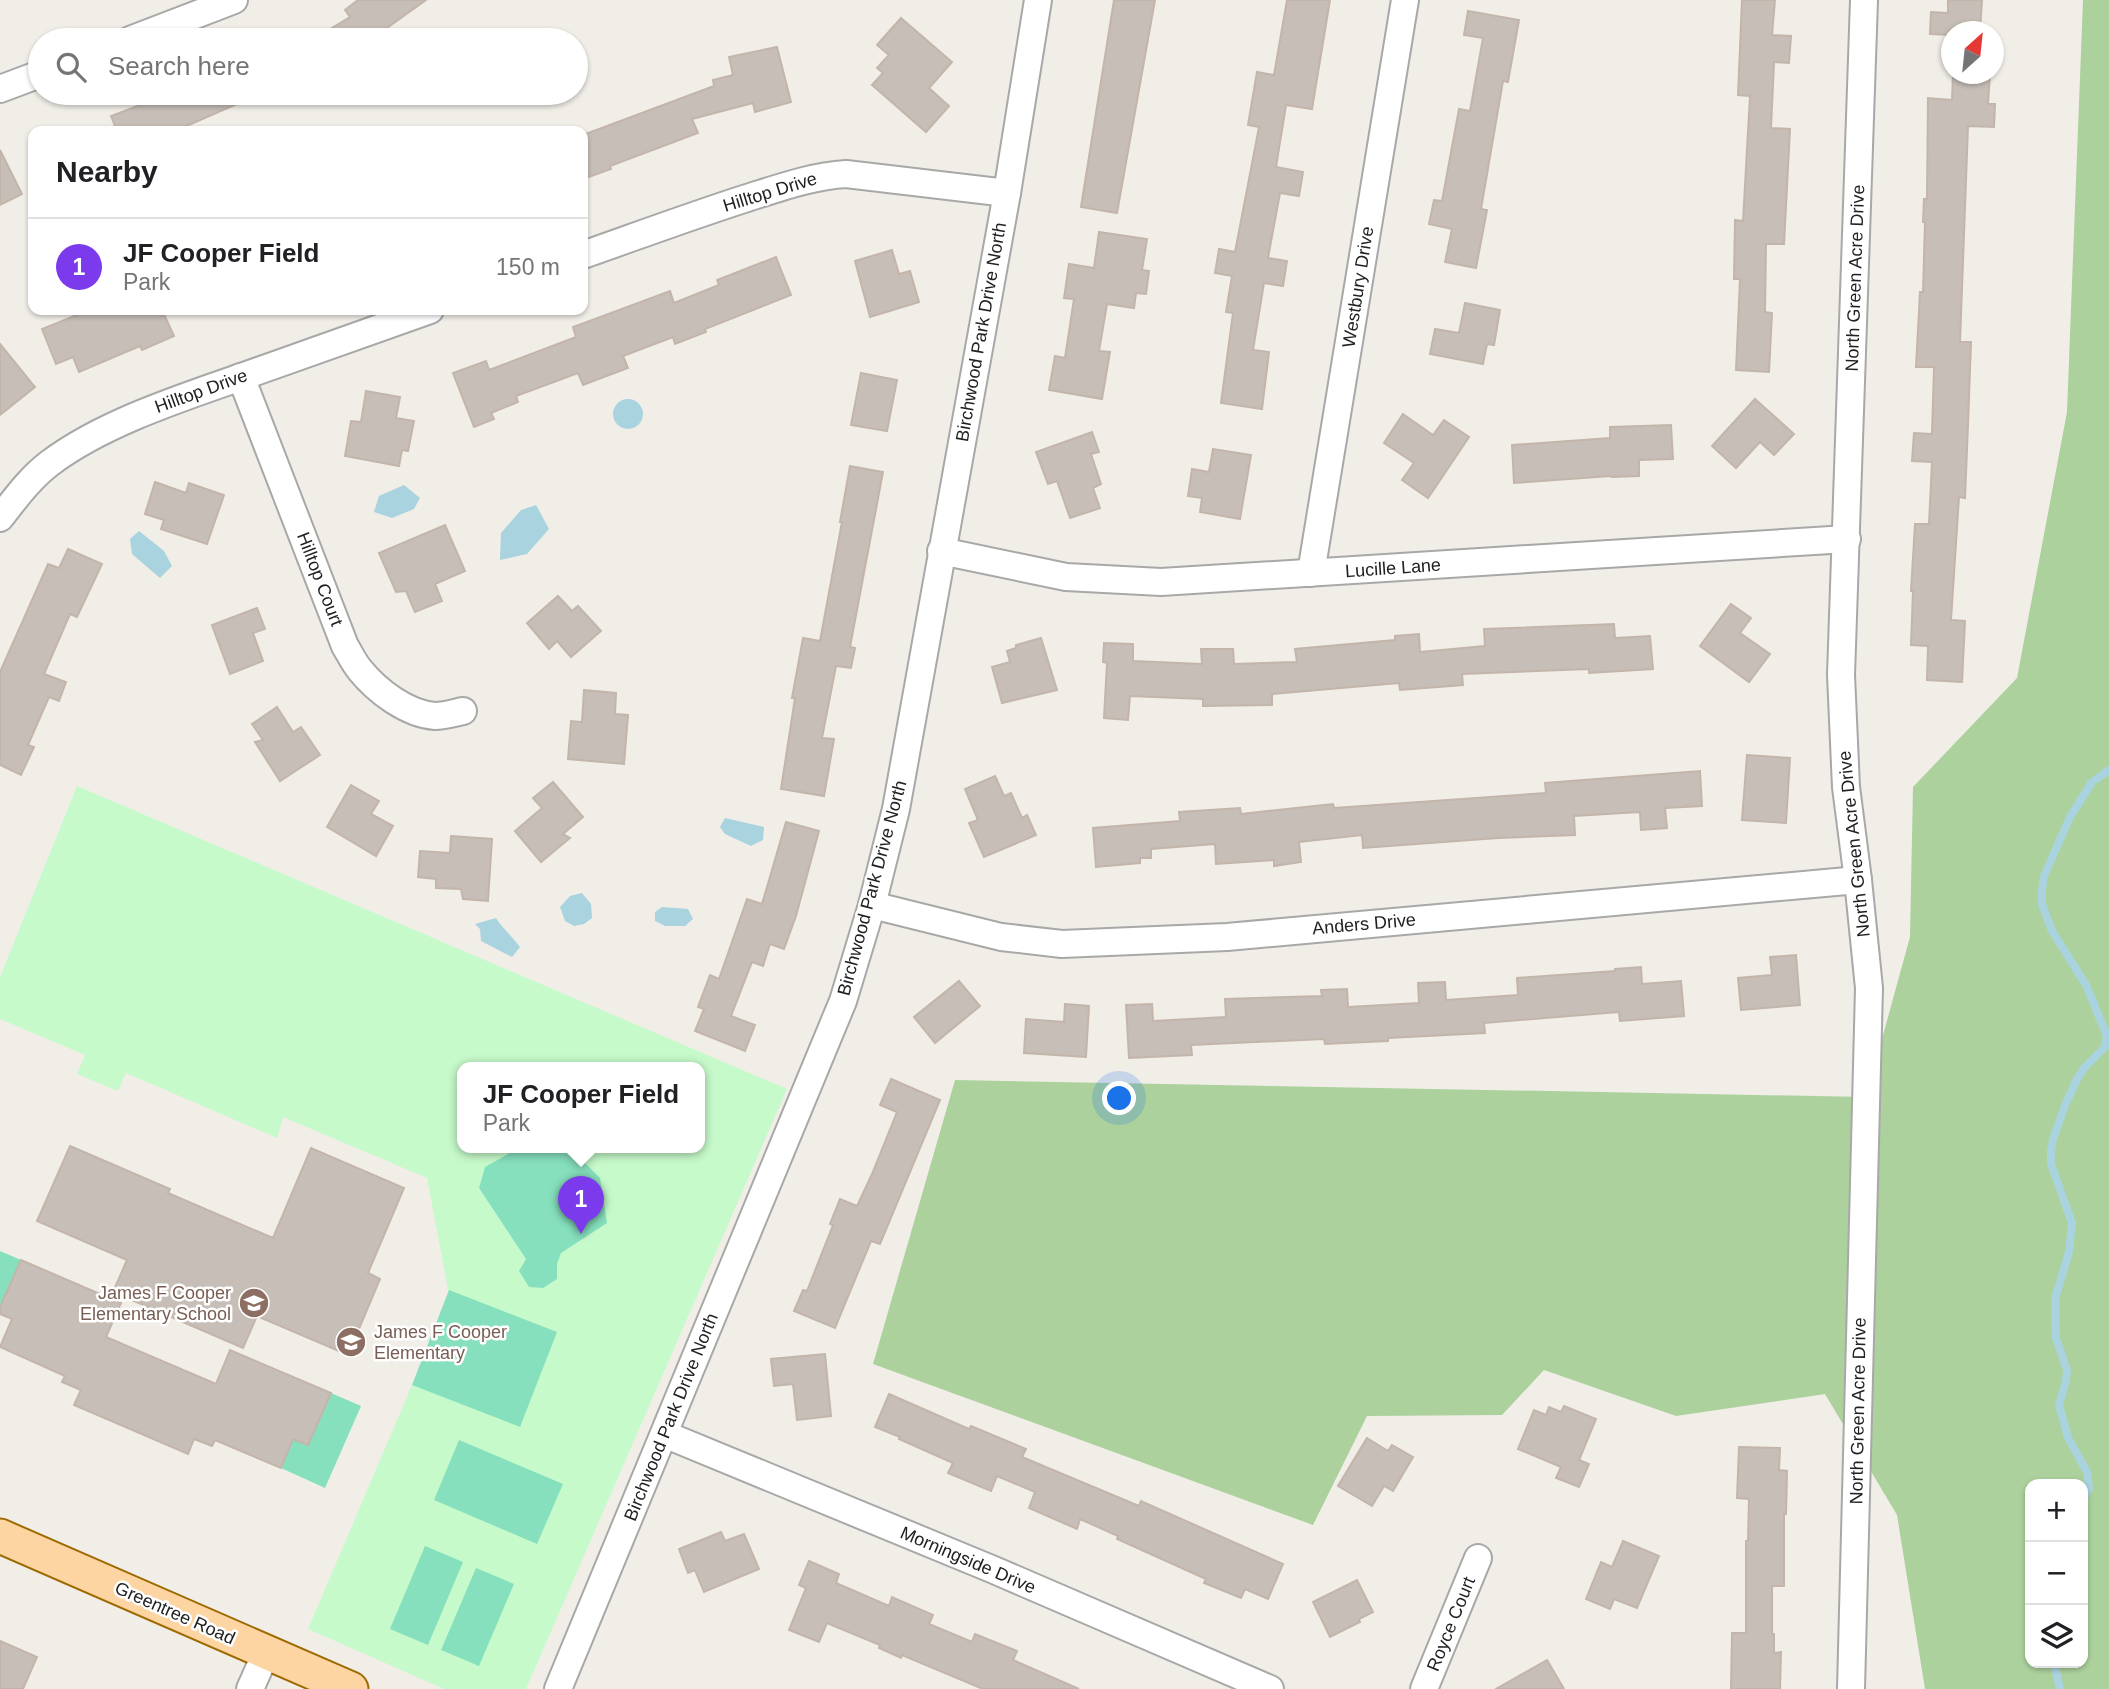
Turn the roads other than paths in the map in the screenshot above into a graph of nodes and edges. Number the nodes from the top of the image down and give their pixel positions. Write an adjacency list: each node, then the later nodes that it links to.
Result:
1 (234, 0): 5 (street)
2 (1038, 0): 8 (street, Birchwood Park Drive North)
3 (1405, 0): 15 (street, Westbury Drive)
4 (1864, 0): 13 (street, North Green Acre Drive)
5 (161, 28)
6 (28, 78): 7 (street)
7 (0, 89)
8 (1007, 193): 9 (street, Hilltop Drive); 14 (street, Birchwood Park Drive North)
9 (588, 254)
10 (416, 315): 11 (street, Hilltop Drive)
11 (241, 377): 12 (street, Hilltop Drive); 16 (street, Hilltop Court)
12 (0, 518)
13 (1847, 539): 15 (street, Lucille Lane); 17 (street, North Green Acre Drive)
14 (941, 551): 15 (street, Lucille Lane); 18 (street, Birchwood Park Drive North)
15 (1311, 573)
16 (463, 711)
17 (1858, 880): 18 (street, Anders Drive); 28 (street, North Green Acre Drive)
18 (872, 905): 19 (street, Birchwood Park Drive North)
19 (664, 1434): 25 (street, Birchwood Park Drive North); 26 (street, Morningside Drive)
20 (0, 1536): 22 (main road, Greentree Road)
21 (1478, 1558): 27 (street, Royce Court)
22 (267, 1653): 23 (street); 24 (main road, Greentree Road)
23 (250, 1689)
24 (351, 1689)
25 (558, 1689)
26 (1270, 1689)
27 (1424, 1689)
28 (1851, 1689)

